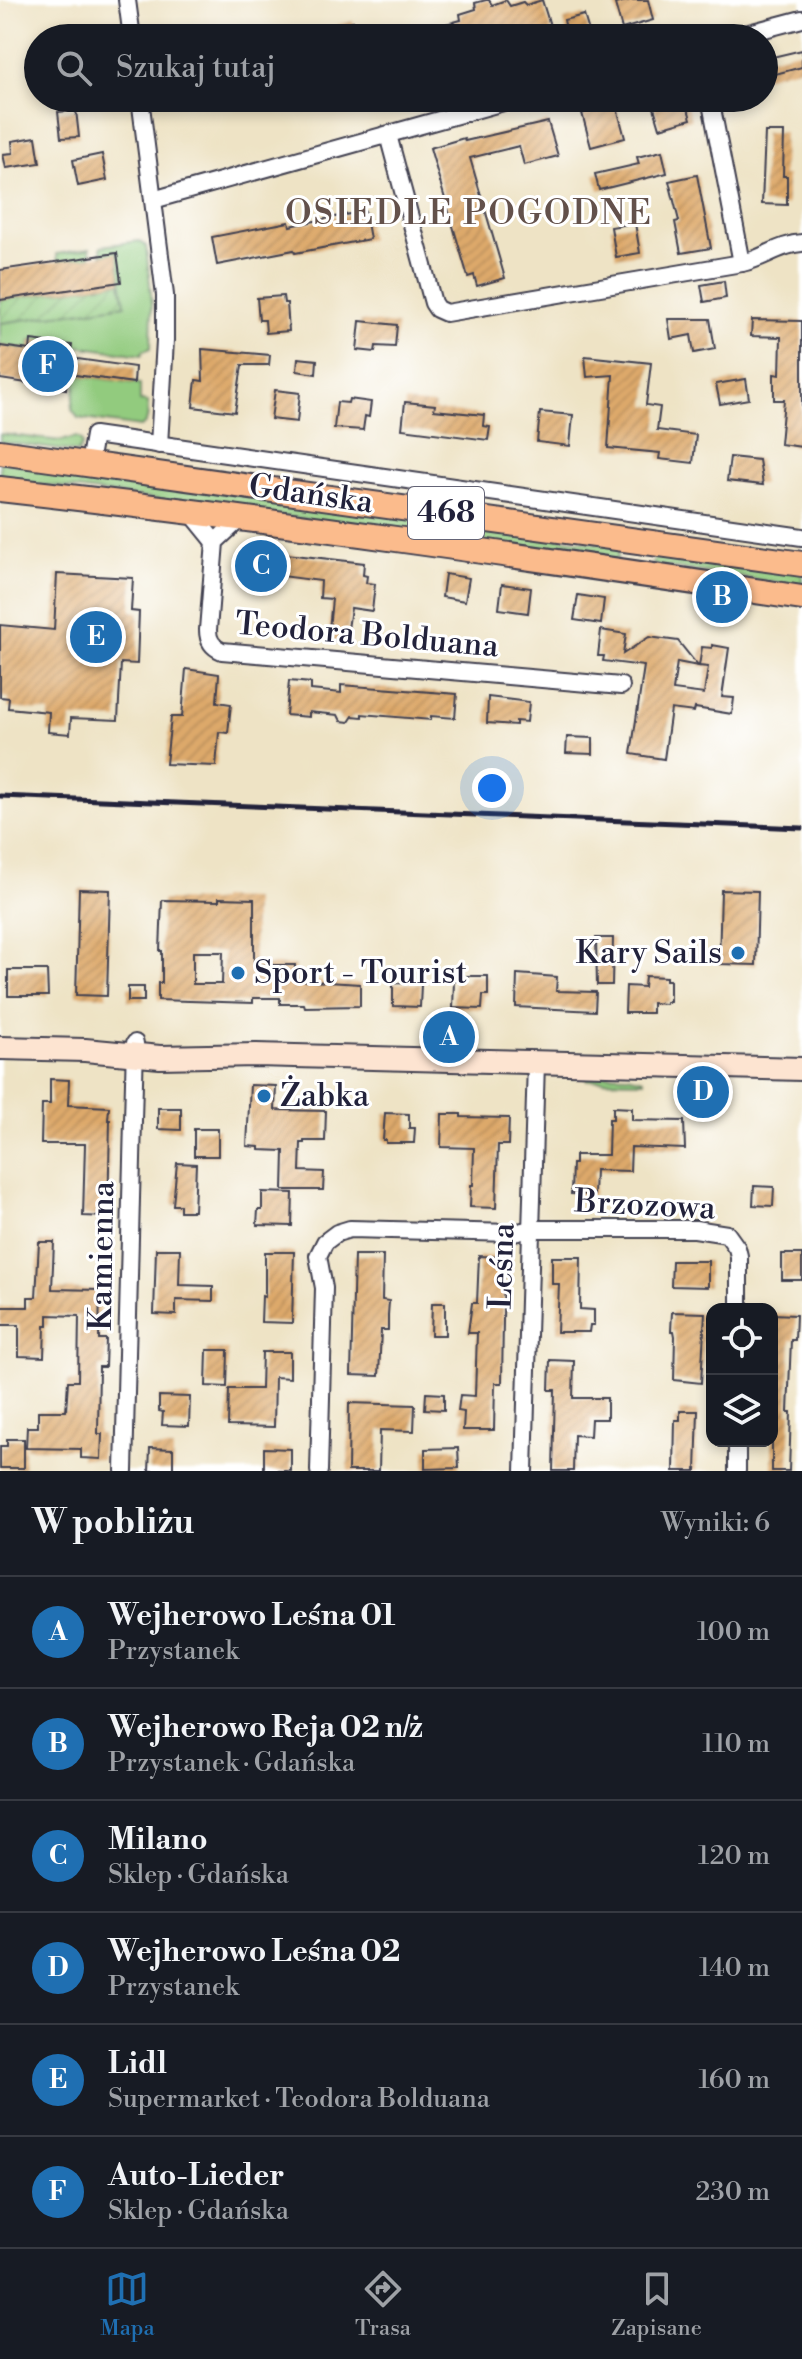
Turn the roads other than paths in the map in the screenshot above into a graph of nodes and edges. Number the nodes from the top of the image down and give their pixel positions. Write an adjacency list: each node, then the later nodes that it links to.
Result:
1 (127, 0): 3 (street)
2 (802, 19): 4 (street)
3 (130, 24)
4 (778, 25)
5 (142, 112): 9 (street)
6 (469, 112): 8 (street)
7 (713, 112): 11 (street)
8 (388, 135): 9 (street); 11 (street)
9 (153, 200): 12 (street)
10 (802, 243): 11 (street)
11 (742, 263)
12 (159, 445): 14 (street, Gdańska); 18 (street, Gdańska)
13 (0, 452): 14 (main road, Gdańska / 468)
14 (89, 464): 20 (main road, Gdańska / 468)
15 (0, 489): 16 (main road, Gdańska / 468)
16 (189, 510): 17 (main road, Gdańska / 468); 19 (street)
17 (242, 517): 19 (street); 21 (main road, Gdańska / 468)
18 (802, 537)
19 (215, 542): 22 (street, Teodora Bolduana)
20 (802, 564)
21 (802, 598)
22 (621, 686)
23 (0, 1048): 24 (street)
24 (134, 1049): 25 (street); 30 (street, Kamienna)
25 (536, 1062): 26 (street); 27 (street, Leśna)
26 (802, 1069)
27 (531, 1229): 28 (street, Brzozowa); 31 (street); 32 (street, Leśna)
28 (739, 1303)
29 (737, 1447): 33 (street)
30 (124, 1471)
31 (319, 1471)
32 (524, 1471)
33 (737, 1471)

